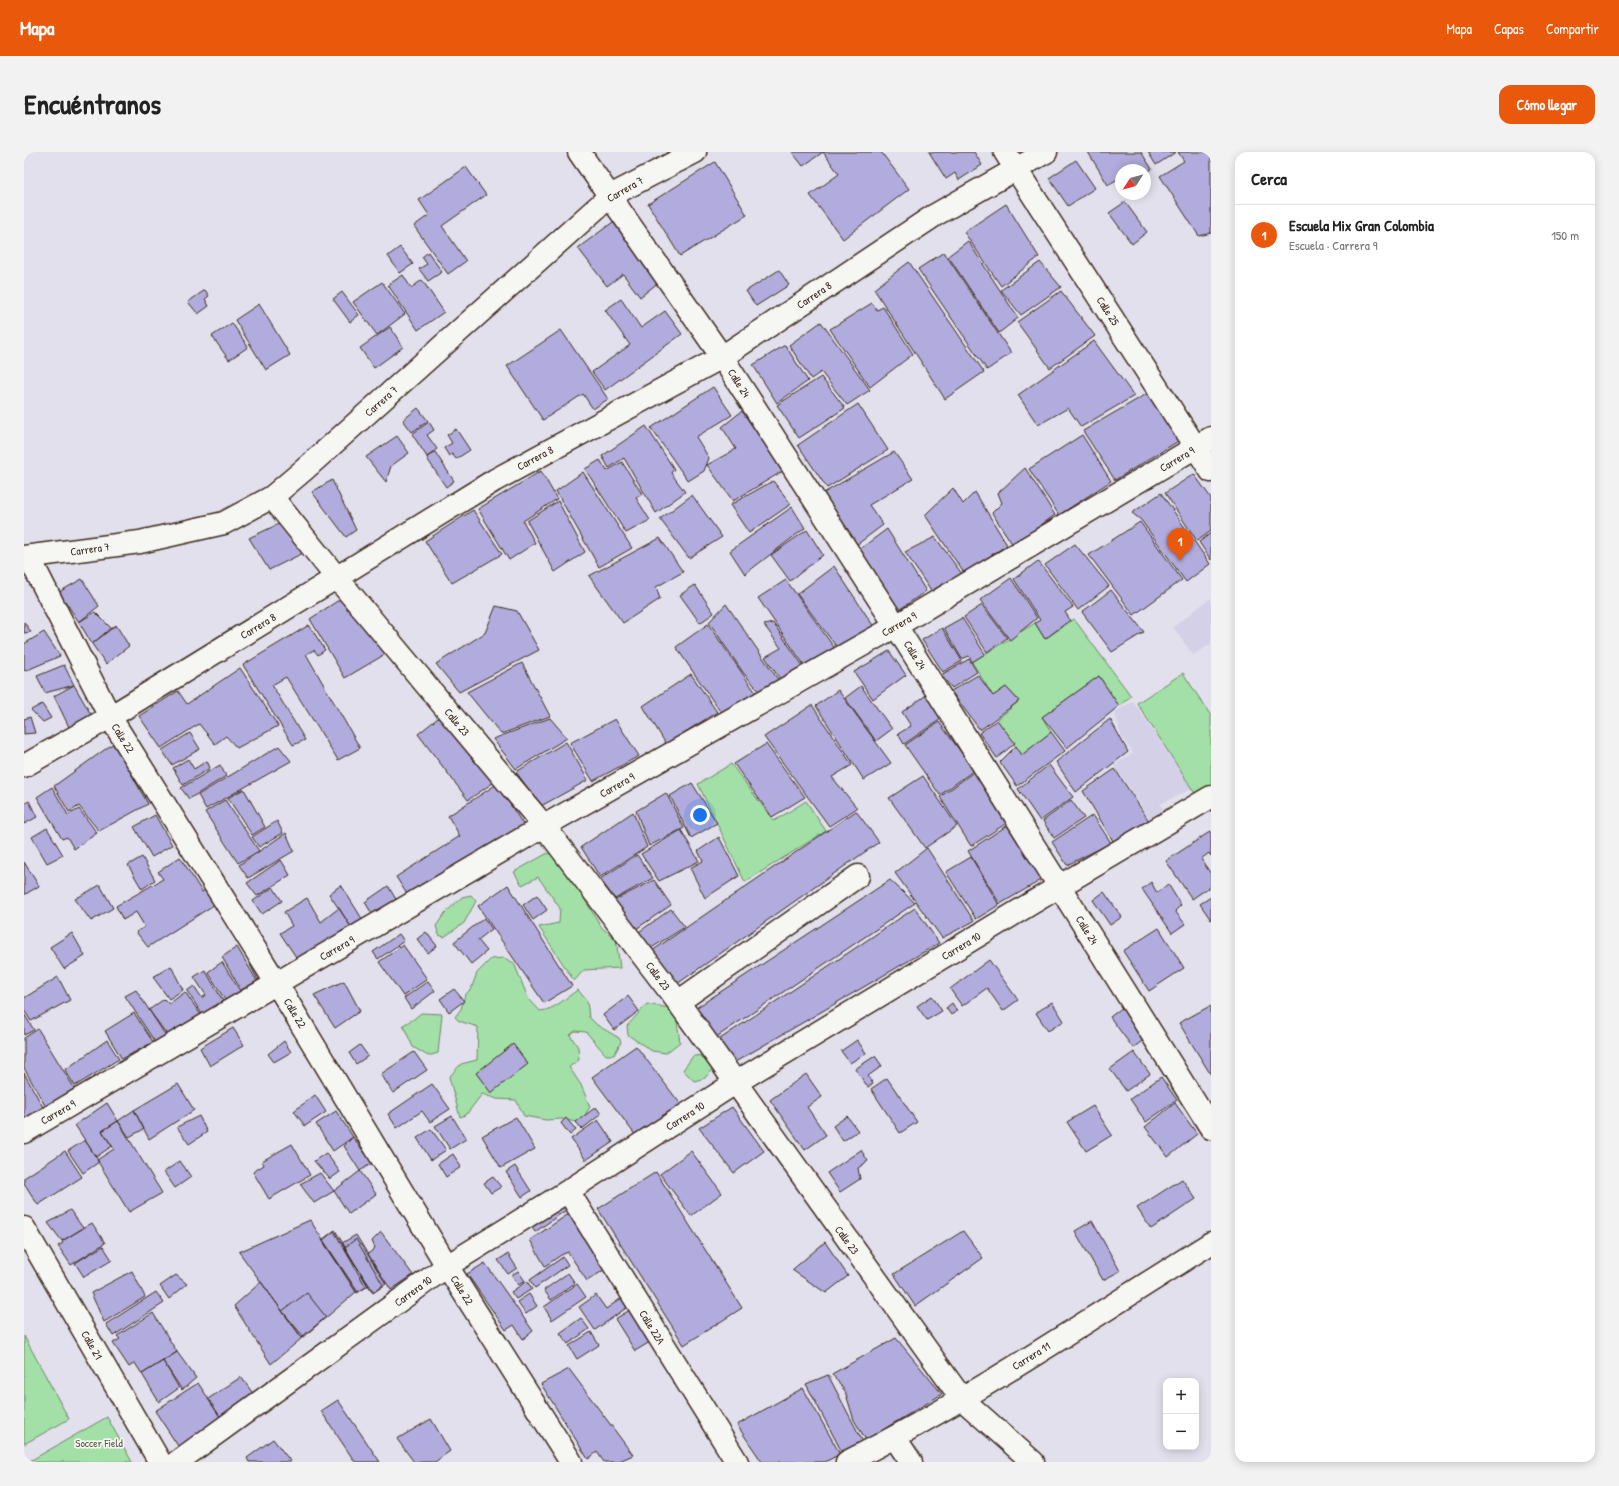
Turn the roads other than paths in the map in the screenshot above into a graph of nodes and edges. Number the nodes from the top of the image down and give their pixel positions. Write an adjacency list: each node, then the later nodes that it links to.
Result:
1 (579, 152): 5 (street, Calle 24)
2 (695, 152): 5 (street, Carrera 7)
3 (1046, 152): 4 (street, Carrera 8)
4 (1011, 161): 6 (street, Carrera 8); 7 (street, Calle 25)
5 (610, 196): 6 (street, Calle 24); 9 (street, Carrera 7)
6 (722, 357): 11 (street, Carrera 8); 12 (street, Calle 24)
7 (1203, 443): 8 (street, Calle 25); 12 (street, Carrera 9)
8 (1211, 471)
9 (272, 497): 10 (street, Carrera 7); 11 (street, Calle 23)
10 (26, 557): 13 (street, Calle 22)
11 (337, 578): 13 (street, Carrera 8); 16 (street, Calle 23)
12 (896, 626): 16 (street, Carrera 9); 18 (street, Calle 24)
13 (110, 717): 14 (street, Carrera 8); 19 (street, Calle 22)
14 (24, 766)
15 (1211, 797): 18 (street, Carrera 10)
16 (544, 826): 19 (street, Carrera 9); 20 (street, Calle 23)
17 (858, 876): 20 (street)
18 (1060, 886): 21 (street, Carrera 10); 22 (street, Calle 24)
19 (277, 984): 23 (street, Carrera 9); 27 (street, Calle 22)
20 (678, 1002): 21 (street, Calle 23)
21 (735, 1083): 24 (street, Carrera 10); 28 (street, Calle 23)
22 (1211, 1128)
23 (24, 1132)
24 (568, 1191): 27 (street, Carrera 10); 33 (street, Calle 22A)
25 (24, 1228): 30 (street, Calle 21)
26 (1211, 1243): 28 (street, Carrera 11)
27 (447, 1266): 31 (street, Carrera 10); 32 (street, Calle 22)
28 (962, 1399): 29 (street, Carrera 11); 36 (street, Calle 23)
29 (895, 1438): 34 (street, Carrera 11); 35 (street)
30 (160, 1462)
31 (177, 1462)
32 (571, 1462)
33 (737, 1462)
34 (847, 1462)
35 (911, 1462)
36 (1033, 1462)

